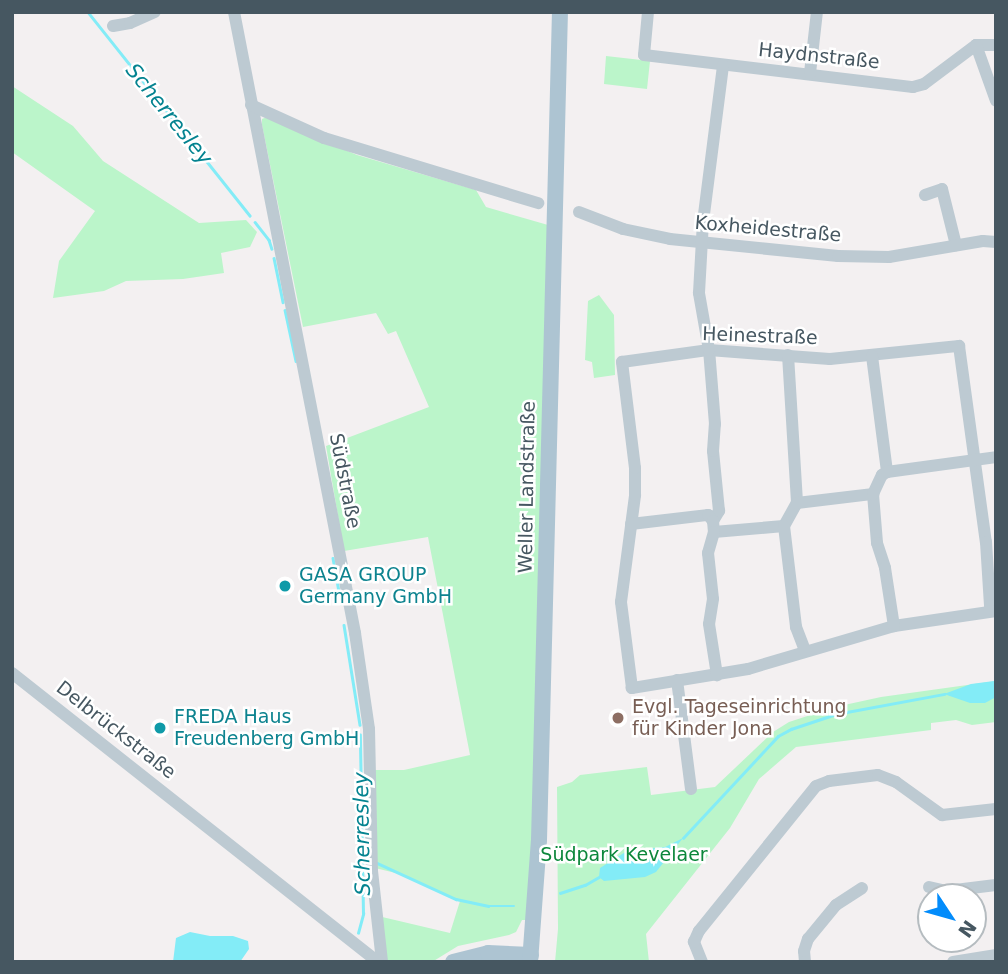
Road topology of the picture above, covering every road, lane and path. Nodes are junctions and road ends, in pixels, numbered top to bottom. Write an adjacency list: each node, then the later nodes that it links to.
1 (155, 12): 6 (street)
2 (234, 12): 12 (street, Südstraße)
3 (560, 12): 41 (main road, Weller Landstraße)
4 (648, 12): 9 (street, Haydnstraße)
5 (817, 12): 10 (street)
6 (113, 26)
7 (976, 45): 8 (street); 10 (street, Haydnstraße); 11 (street)
8 (996, 45)
9 (723, 65): 10 (street, Haydnstraße); 17 (street)
10 (810, 73)
11 (996, 101)
12 (251, 105): 14 (street); 43 (street, Südstraße)
13 (925, 195): 18 (street)
14 (538, 203)
15 (579, 212): 17 (street, Koxheidestraße)
16 (996, 242): 18 (street, Koxheidestraße)
17 (702, 244): 18 (street, Koxheidestraße); 19 (street)
18 (956, 245)
19 (709, 350): 20 (street, Heinestraße); 27 (street, Heinestraße); 29 (street)
20 (788, 355): 21 (street, Heinestraße); 26 (street)
21 (872, 356): 23 (street, Heinestraße); 24 (street)
22 (996, 457): 23 (street)
23 (973, 460): 24 (street); 30 (street, Heinestraße)
24 (887, 472): 25 (street)
25 (873, 494): 26 (street); 31 (street)
26 (797, 503): 28 (street)
27 (631, 524): 29 (street); 35 (street, Heinestraße)
28 (784, 526): 29 (street); 32 (street)
29 (714, 527): 34 (street)
30 (996, 611): 31 (street, Heinestraße)
31 (894, 626): 32 (street, Heinestraße)
32 (805, 651): 34 (street, Heinestraße)
33 (12, 673): 38 (street, Delbrückstraße)
34 (716, 675): 35 (street, Heinestraße)
35 (677, 680): 36 (street)
36 (691, 789)
37 (996, 809): 45 (street)
38 (196, 818): 43 (street, Südstraße)
39 (862, 888): 46 (street)
40 (996, 955): 42 (street)
41 (530, 958): 44 (main road)
42 (957, 961)
43 (380, 962)
44 (453, 962)
45 (702, 962)
46 (805, 962)

